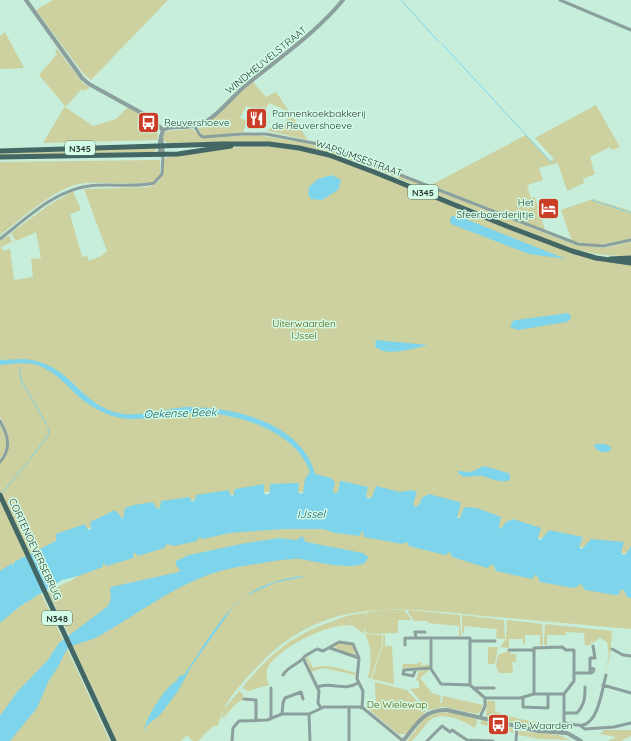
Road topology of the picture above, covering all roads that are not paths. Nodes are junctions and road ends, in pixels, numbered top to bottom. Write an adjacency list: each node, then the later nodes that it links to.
1 (26, 0): 6 (street)
2 (343, 0): 5 (street, WINDHEUVELSTRAAT)
3 (560, 0): 4 (street)
4 (631, 30)
5 (195, 127): 6 (street); 13 (street)
6 (163, 130): 8 (street)
7 (236, 144): 8 (main road, WAPSUMSESTRAAT / N345); 10 (main road, WAPSUMSESTRAAT / N345); 15 (main road, WAPSUMSESTRAAT / N345)
8 (162, 145): 9 (main road, WAPSUMSESTRAAT / N345); 10 (street)
9 (0, 151)
10 (162, 155): 11 (main road, WAPSUMSESTRAAT / N345); 12 (street)
11 (0, 157)
12 (0, 239)
13 (631, 240)
14 (631, 258): 15 (main road, WAPSUMSESTRAAT / N345)
15 (605, 260): 16 (main road, WAPSUMSESTRAAT / N345)
16 (631, 263)
17 (0, 421): 18 (street)
18 (0, 462)
19 (0, 496): 71 (main road, CORTENOEVERSEBRUG / N348)
20 (426, 632): 21 (street)
21 (416, 638): 22 (street); 25 (street)
22 (431, 638): 23 (street); 34 (street)
23 (470, 641): 24 (street); 40 (street)
24 (495, 641)
25 (405, 645)
26 (593, 646): 36 (street)
27 (330, 648): 32 (street); 32 (street); 33 (street)
28 (612, 649): 31 (street)
29 (508, 650): 30 (street)
30 (534, 650): 36 (street); 48 (street)
31 (631, 656)
32 (359, 658): 39 (street)
33 (304, 660): 37 (street); 43 (street)
34 (431, 668): 35 (street); 40 (street)
35 (416, 669)
36 (574, 673): 50 (street)
37 (283, 675)
38 (606, 675): 41 (street)
39 (358, 682): 43 (street); 57 (street)
40 (470, 685): 45 (street)
41 (603, 685): 47 (street); 66 (street)
42 (584, 686): 58 (street)
43 (317, 687): 56 (street)
44 (271, 688): 62 (street)
45 (474, 688): 46 (street); 51 (street)
46 (494, 688)
47 (631, 693)
48 (534, 694): 49 (street); 52 (street)
49 (548, 694): 50 (street); 52 (street)
50 (564, 694): 58 (street)
51 (485, 698): 52 (street); 61 (street)
52 (523, 698)
53 (244, 699): 63 (street)
54 (304, 699): 59 (street)
55 (349, 707): 56 (street); 57 (street); 74 (street)
56 (321, 708): 60 (street)
57 (362, 708): 75 (street)
58 (564, 713): 64 (street)
59 (282, 714): 60 (street); 62 (street)
60 (310, 714): 73 (street)
61 (480, 718): 67 (street); 75 (street)
62 (271, 719): 63 (street)
63 (256, 720): 72 (street)
64 (564, 723): 66 (street); 68 (street)
65 (631, 723): 66 (street)
66 (581, 726)
67 (517, 727): 68 (street); 78 (street)
68 (562, 733): 69 (street)
69 (573, 739): 79 (street); 80 (street)
70 (479, 740): 76 (street); 77 (street)
71 (114, 741)
72 (232, 741)
73 (310, 741)
74 (349, 741)
75 (403, 741)
76 (427, 741)
77 (493, 741)
78 (516, 741)
79 (577, 741)
80 (581, 741)

